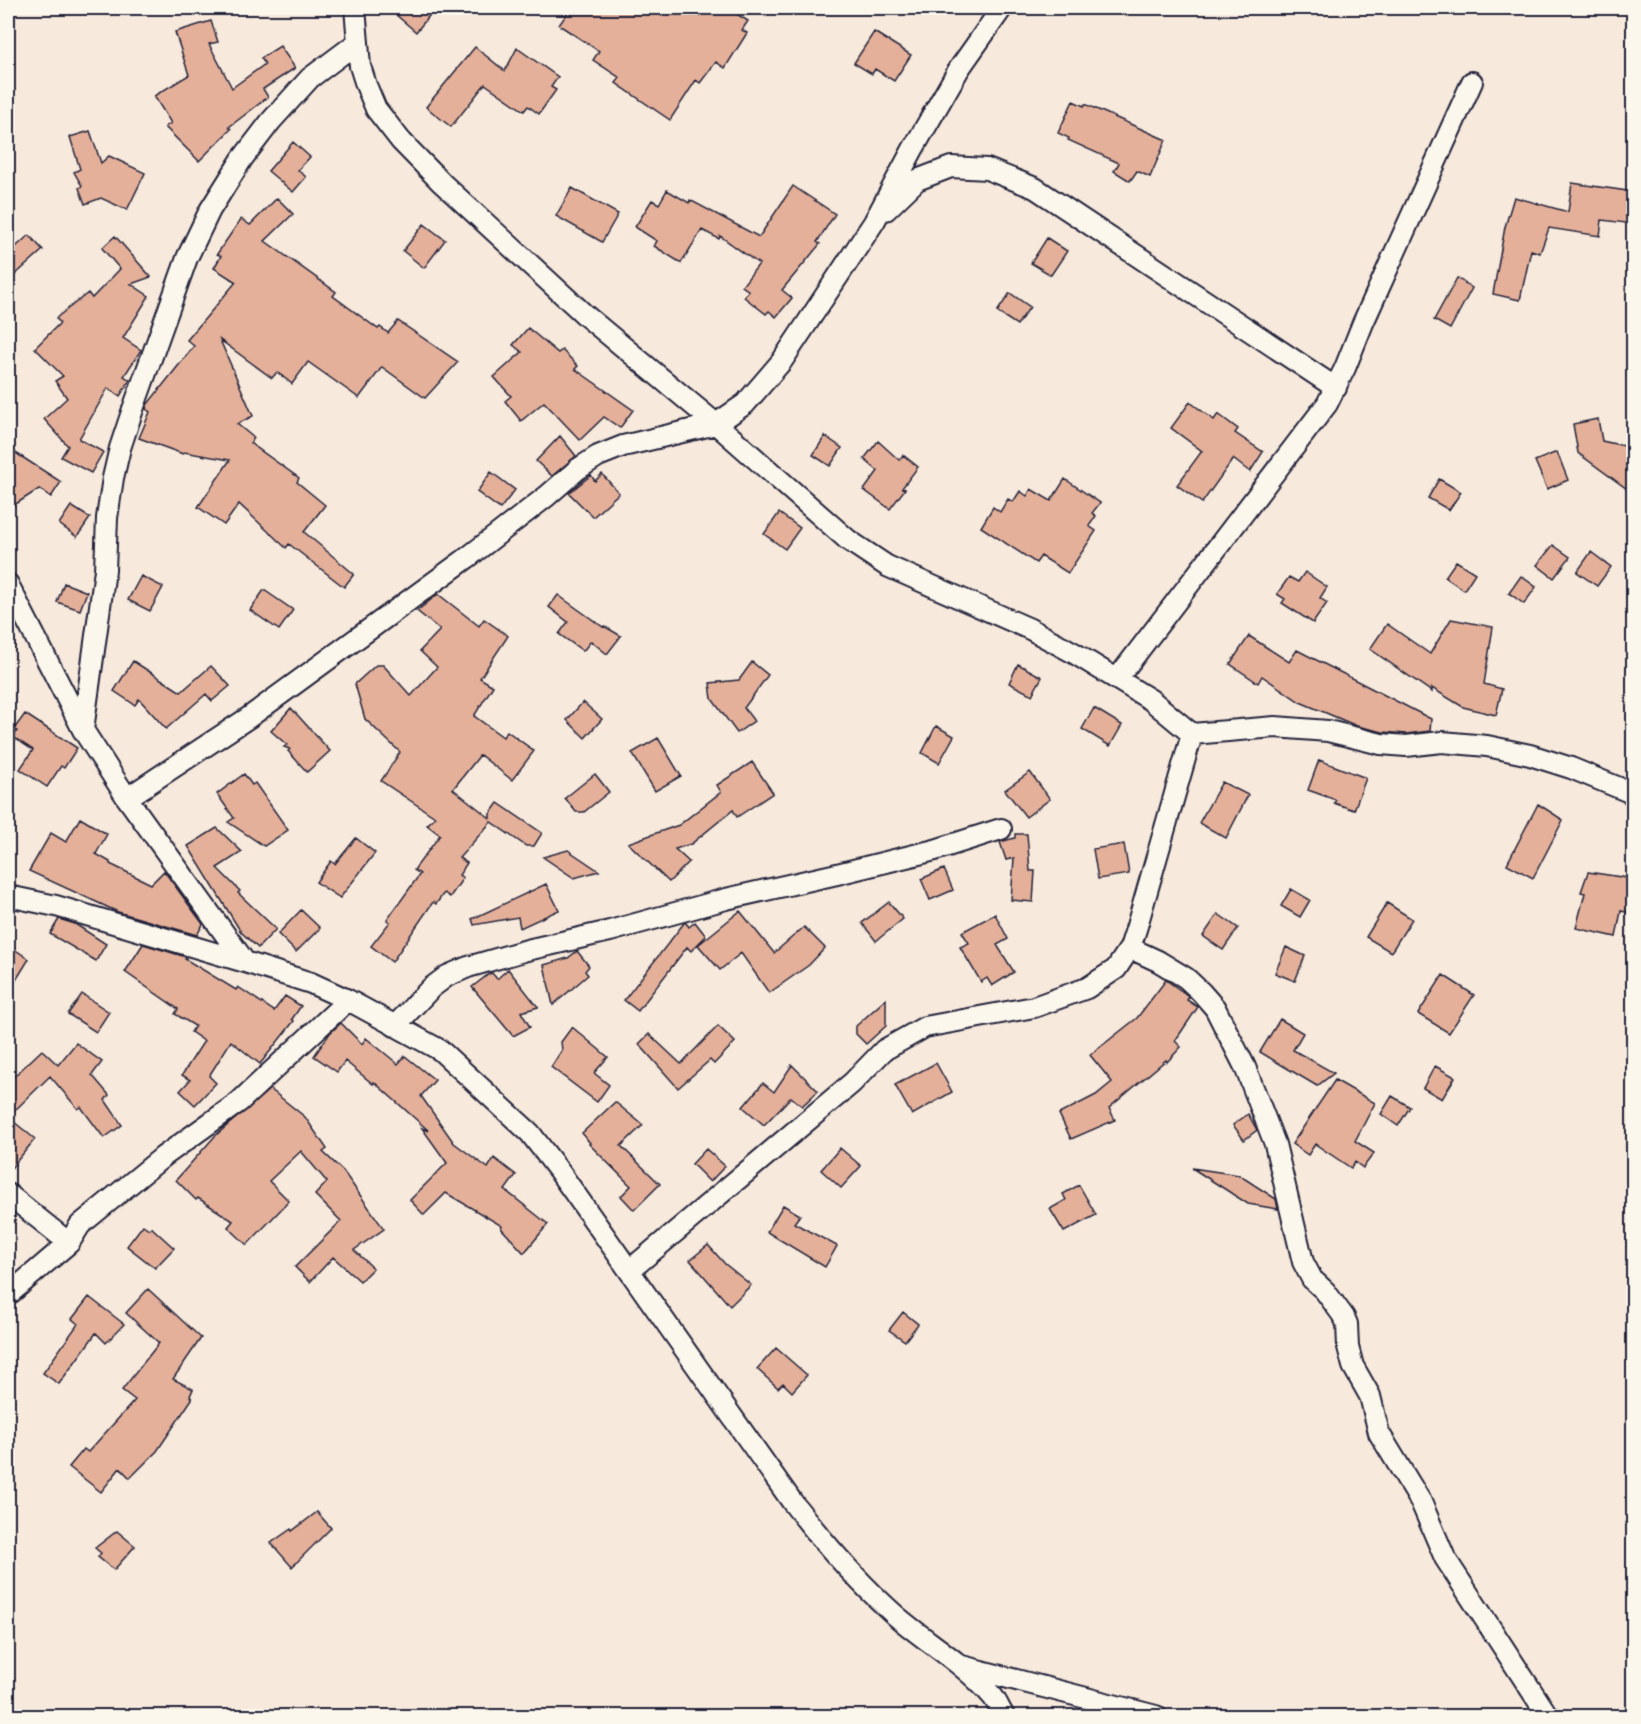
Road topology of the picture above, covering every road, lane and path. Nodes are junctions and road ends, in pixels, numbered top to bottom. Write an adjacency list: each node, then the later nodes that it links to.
1 (356, 8): 3 (street)
2 (1002, 8): 5 (street)
3 (358, 42): 7 (street); 10 (street)
4 (1472, 82): 6 (street)
5 (874, 222): 6 (street); 7 (street)
6 (1336, 388): 9 (street)
7 (716, 424): 9 (street); 13 (street)
8 (8, 584): 10 (street)
9 (1118, 679): 11 (street)
10 (83, 730): 13 (street)
11 (1192, 734): 12 (street); 16 (street)
12 (1634, 794)
13 (128, 798): 17 (street)
14 (1000, 829): 19 (street)
15 (8, 896): 17 (street)
16 (1130, 948): 22 (street); 27 (street)
17 (245, 962): 18 (street)
18 (348, 1000): 19 (street); 21 (street)
19 (395, 1026): 22 (street)
20 (8, 1194): 21 (street)
21 (69, 1243): 23 (street)
22 (630, 1270): 24 (street)
23 (8, 1296)
24 (959, 1665): 25 (street); 26 (street)
25 (1004, 1716)
26 (1156, 1716)
27 (1548, 1716)

